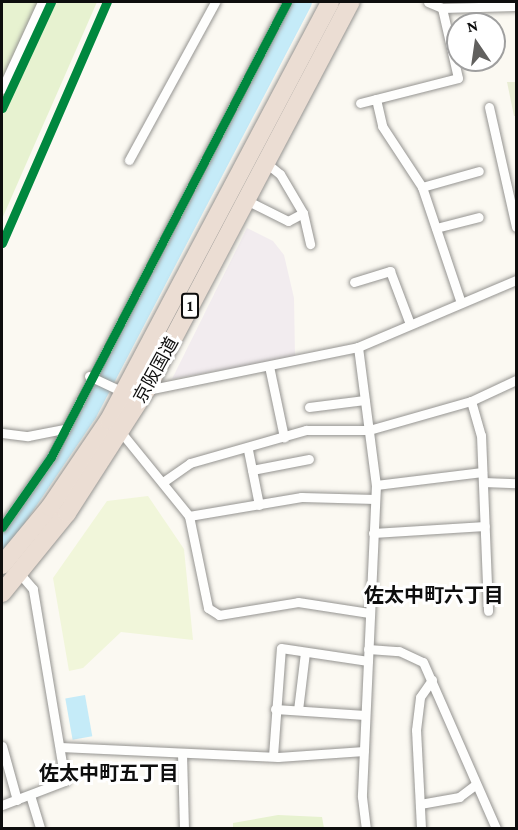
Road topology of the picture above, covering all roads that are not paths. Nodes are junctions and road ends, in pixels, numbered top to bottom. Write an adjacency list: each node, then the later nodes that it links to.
1 (42, 2): 9 (street)
2 (215, 2): 13 (street)
3 (287, 2): 29 (street)
4 (330, 2): 31 (highway, 京阪国道 / 1)
5 (351, 2): 14 (highway, 京阪国道 / 1)
6 (428, 2): 8 (street)
7 (516, 6): 8 (street)
8 (442, 8): 10 (street)
9 (2, 89)
10 (376, 99): 11 (street); 16 (street)
11 (360, 103)
12 (489, 107): 20 (street)
13 (129, 159)
14 (265, 162): 17 (highway, 京阪国道 / 1); 18 (street)
15 (479, 171): 16 (street)
16 (422, 187): 21 (street)
17 (246, 200): 18 (street); 32 (highway, 京阪国道 / 1)
18 (303, 213): 22 (street)
19 (479, 217): 21 (street)
20 (516, 227)
21 (436, 228): 25 (street)
22 (310, 244)
23 (516, 280): 25 (street)
24 (354, 282): 26 (street)
25 (461, 303): 26 (street)
26 (411, 324): 27 (street)
27 (358, 347): 28 (street); 33 (street)
28 (268, 366): 32 (street); 40 (street)
29 (93, 378): 31 (street); 36 (street)
30 (516, 380): 34 (street)
31 (116, 389): 32 (street); 54 (highway, 京阪国道 / 1)
32 (146, 390): 38 (highway, 京阪国道 / 1)
33 (364, 399): 35 (street); 37 (street)
34 (471, 401): 37 (street); 44 (street)
35 (309, 407)
36 (64, 429): 39 (street); 52 (street)
37 (369, 430): 40 (street); 47 (street)
38 (120, 431): 45 (street); 55 (highway, 京阪国道 / 1)
39 (2, 433)
40 (284, 437): 41 (street)
41 (248, 450): 43 (street); 45 (street)
42 (309, 459): 43 (street)
43 (252, 470): 49 (street)
44 (482, 477): 46 (street); 47 (street); 51 (street)
45 (163, 482): 50 (street)
46 (516, 483)
47 (376, 485): 48 (street)
48 (375, 499): 49 (street); 53 (street)
49 (259, 505): 50 (street)
50 (189, 516): 58 (street)
51 (485, 526): 53 (street); 57 (street)
52 (2, 527)
53 (372, 533): 58 (street)
54 (2, 565)
55 (20, 574): 56 (highway, 京阪国道 / 1); 67 (street)
56 (2, 593)
57 (488, 610)
58 (369, 614): 59 (street)
59 (368, 649): 61 (street); 62 (street)
60 (305, 652): 61 (street); 63 (street); 64 (street)
61 (368, 662): 65 (street)
62 (432, 680): 71 (street); 74 (street)
63 (275, 709): 64 (street); 70 (street)
64 (298, 710): 65 (street)
65 (365, 715): 68 (street)
66 (2, 746): 73 (street)
67 (60, 747): 69 (street); 72 (street)
68 (364, 751): 70 (street); 78 (street)
69 (182, 753): 70 (street); 77 (street)
70 (273, 756)
71 (476, 784): 74 (street); 80 (street)
72 (30, 795): 73 (street); 76 (street)
73 (17, 800): 75 (street)
74 (420, 804): 79 (street)
75 (2, 805)
76 (40, 828)
77 (184, 828)
78 (366, 828)
79 (421, 828)
80 (496, 828)

